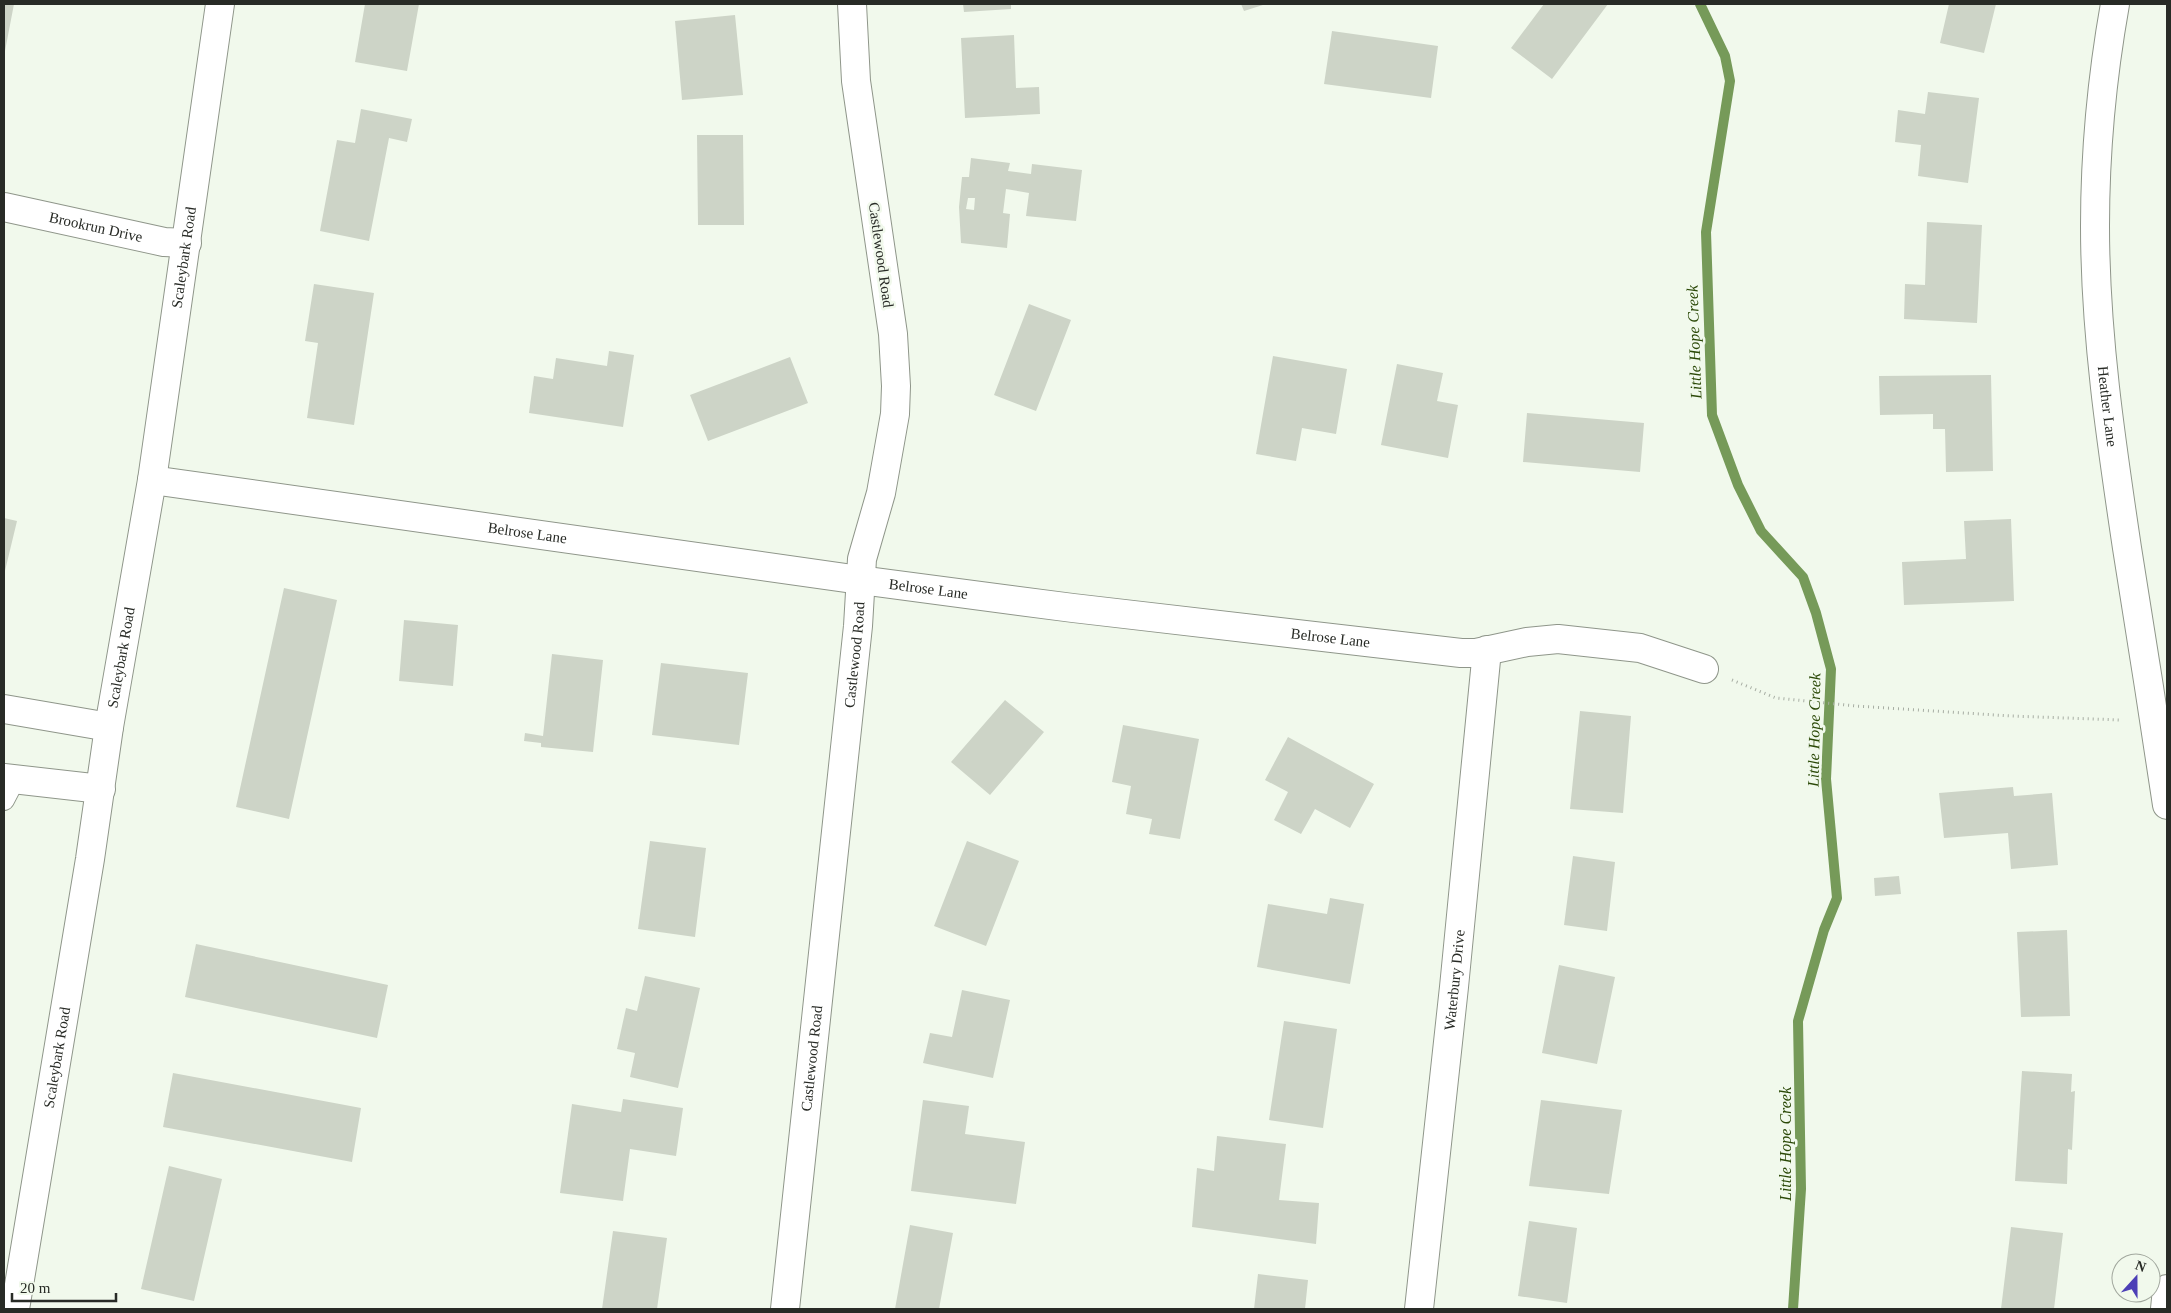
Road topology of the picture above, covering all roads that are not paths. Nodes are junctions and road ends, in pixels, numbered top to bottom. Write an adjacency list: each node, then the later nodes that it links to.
1 (220, 4): 5 (street, Scaleybark Road)
2 (852, 4): 7 (street, Castlewood Road)
3 (2115, 4): 14 (street, Heather Lane)
4 (4, 207): 5 (street, Brookrun Drive)
5 (187, 243): 6 (street, Scaleybark Road)
6 (152, 480): 7 (street, Belrose Lane); 11 (street, Scaleybark Road)
7 (860, 580): 8 (street, Belrose Lane); 17 (street, Castlewood Road)
8 (1487, 650): 9 (street, Belrose Lane); 18 (street, Waterbury Drive)
9 (1704, 669)
10 (4, 709): 11 (street)
11 (109, 727): 13 (street, Scaleybark Road)
12 (8, 786): 13 (street)
13 (101, 789): 16 (street, Scaleybark Road)
14 (2167, 805)
15 (2167, 1289): 19 (street)
16 (14, 1309)
17 (785, 1309)
18 (1419, 1309)
19 (2165, 1309)

